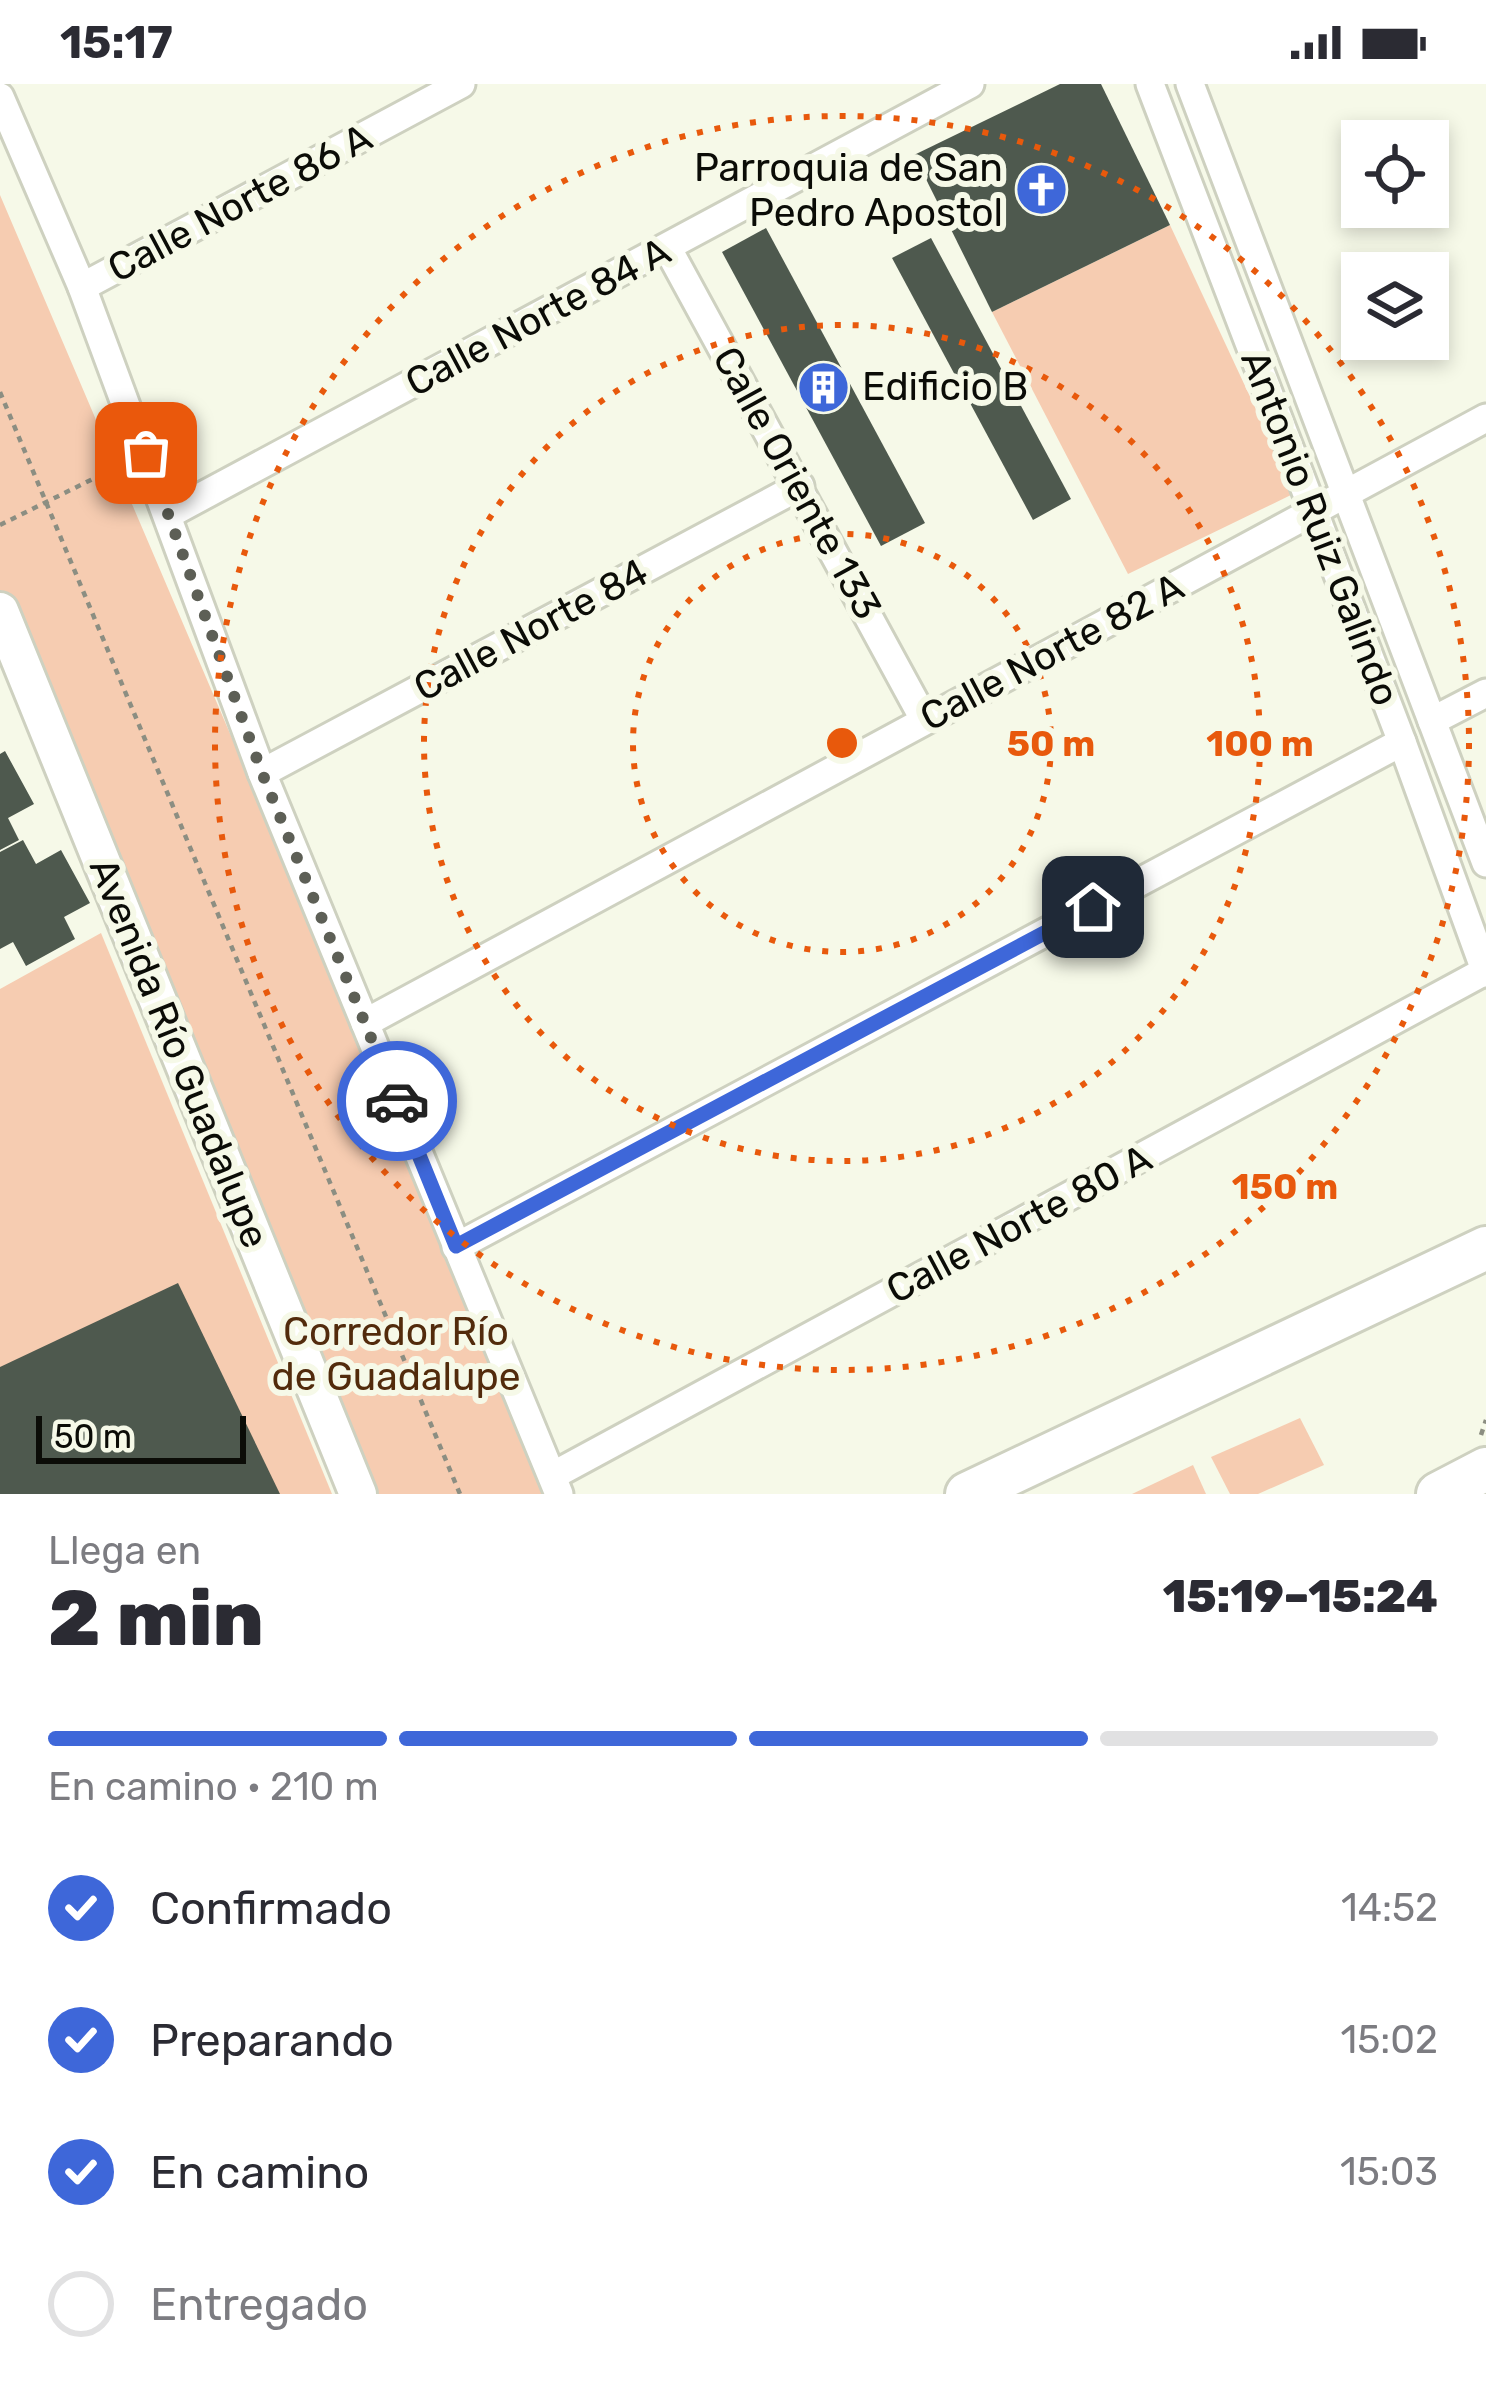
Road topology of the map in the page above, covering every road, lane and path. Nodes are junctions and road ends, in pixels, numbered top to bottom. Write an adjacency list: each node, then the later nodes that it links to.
1 (461, 84): 7 (street, Calle Norte 86 A)
2 (970, 84): 6 (street, Calle Norte 84 A)
3 (1150, 84): 15 (street, Antonio Ruiz Galindo)
4 (1190, 84): 12 (street, Antonio Ruiz Galindo)
5 (0, 97): 7 (street)
6 (668, 249): 11 (street, Calle Oriente 133); 14 (street, Calle Norte 84 A)
7 (82, 287): 10 (street)
8 (0, 392): 13 (path)
9 (1486, 418): 12 (street, Calle Norte 82 A)
10 (146, 453): 13 (path); 14 (street)
11 (800, 486): 19 (street, Calle Oriente 133); 22 (street, Calle Norte 84)
12 (1346, 496): 15 (street, Calle Norte 82 A); 20 (street, Antonio Ruiz Galindo)
13 (46, 502): 16 (path); 31 (path)
14 (169, 514): 22 (street)
15 (1315, 514): 19 (street, Calle Norte 82 A); 21 (street, Antonio Ruiz Galindo)
16 (0, 525)
17 (0, 611): 30 (street, Avenida Río Guadalupe)
18 (1486, 693): 20 (street)
19 (924, 719): 25 (street, Calle Norte 82 A)
20 (1432, 721): 23 (street, Antonio Ruiz Galindo)
21 (1402, 742): 24 (street, Antonio Ruiz Galindo); 26 (street)
22 (262, 773): 25 (street)
23 (1486, 862)
24 (1486, 972): 29 (street, Calle Norte 80 A)
25 (365, 1023): 26 (street)
26 (456, 1246): 29 (street)
27 (1486, 1247): 32 (main road)
28 (1486, 1469): 33 (main road)
29 (555, 1485)
30 (358, 1494)
31 (460, 1494)
32 (967, 1494)
33 (1441, 1494)

